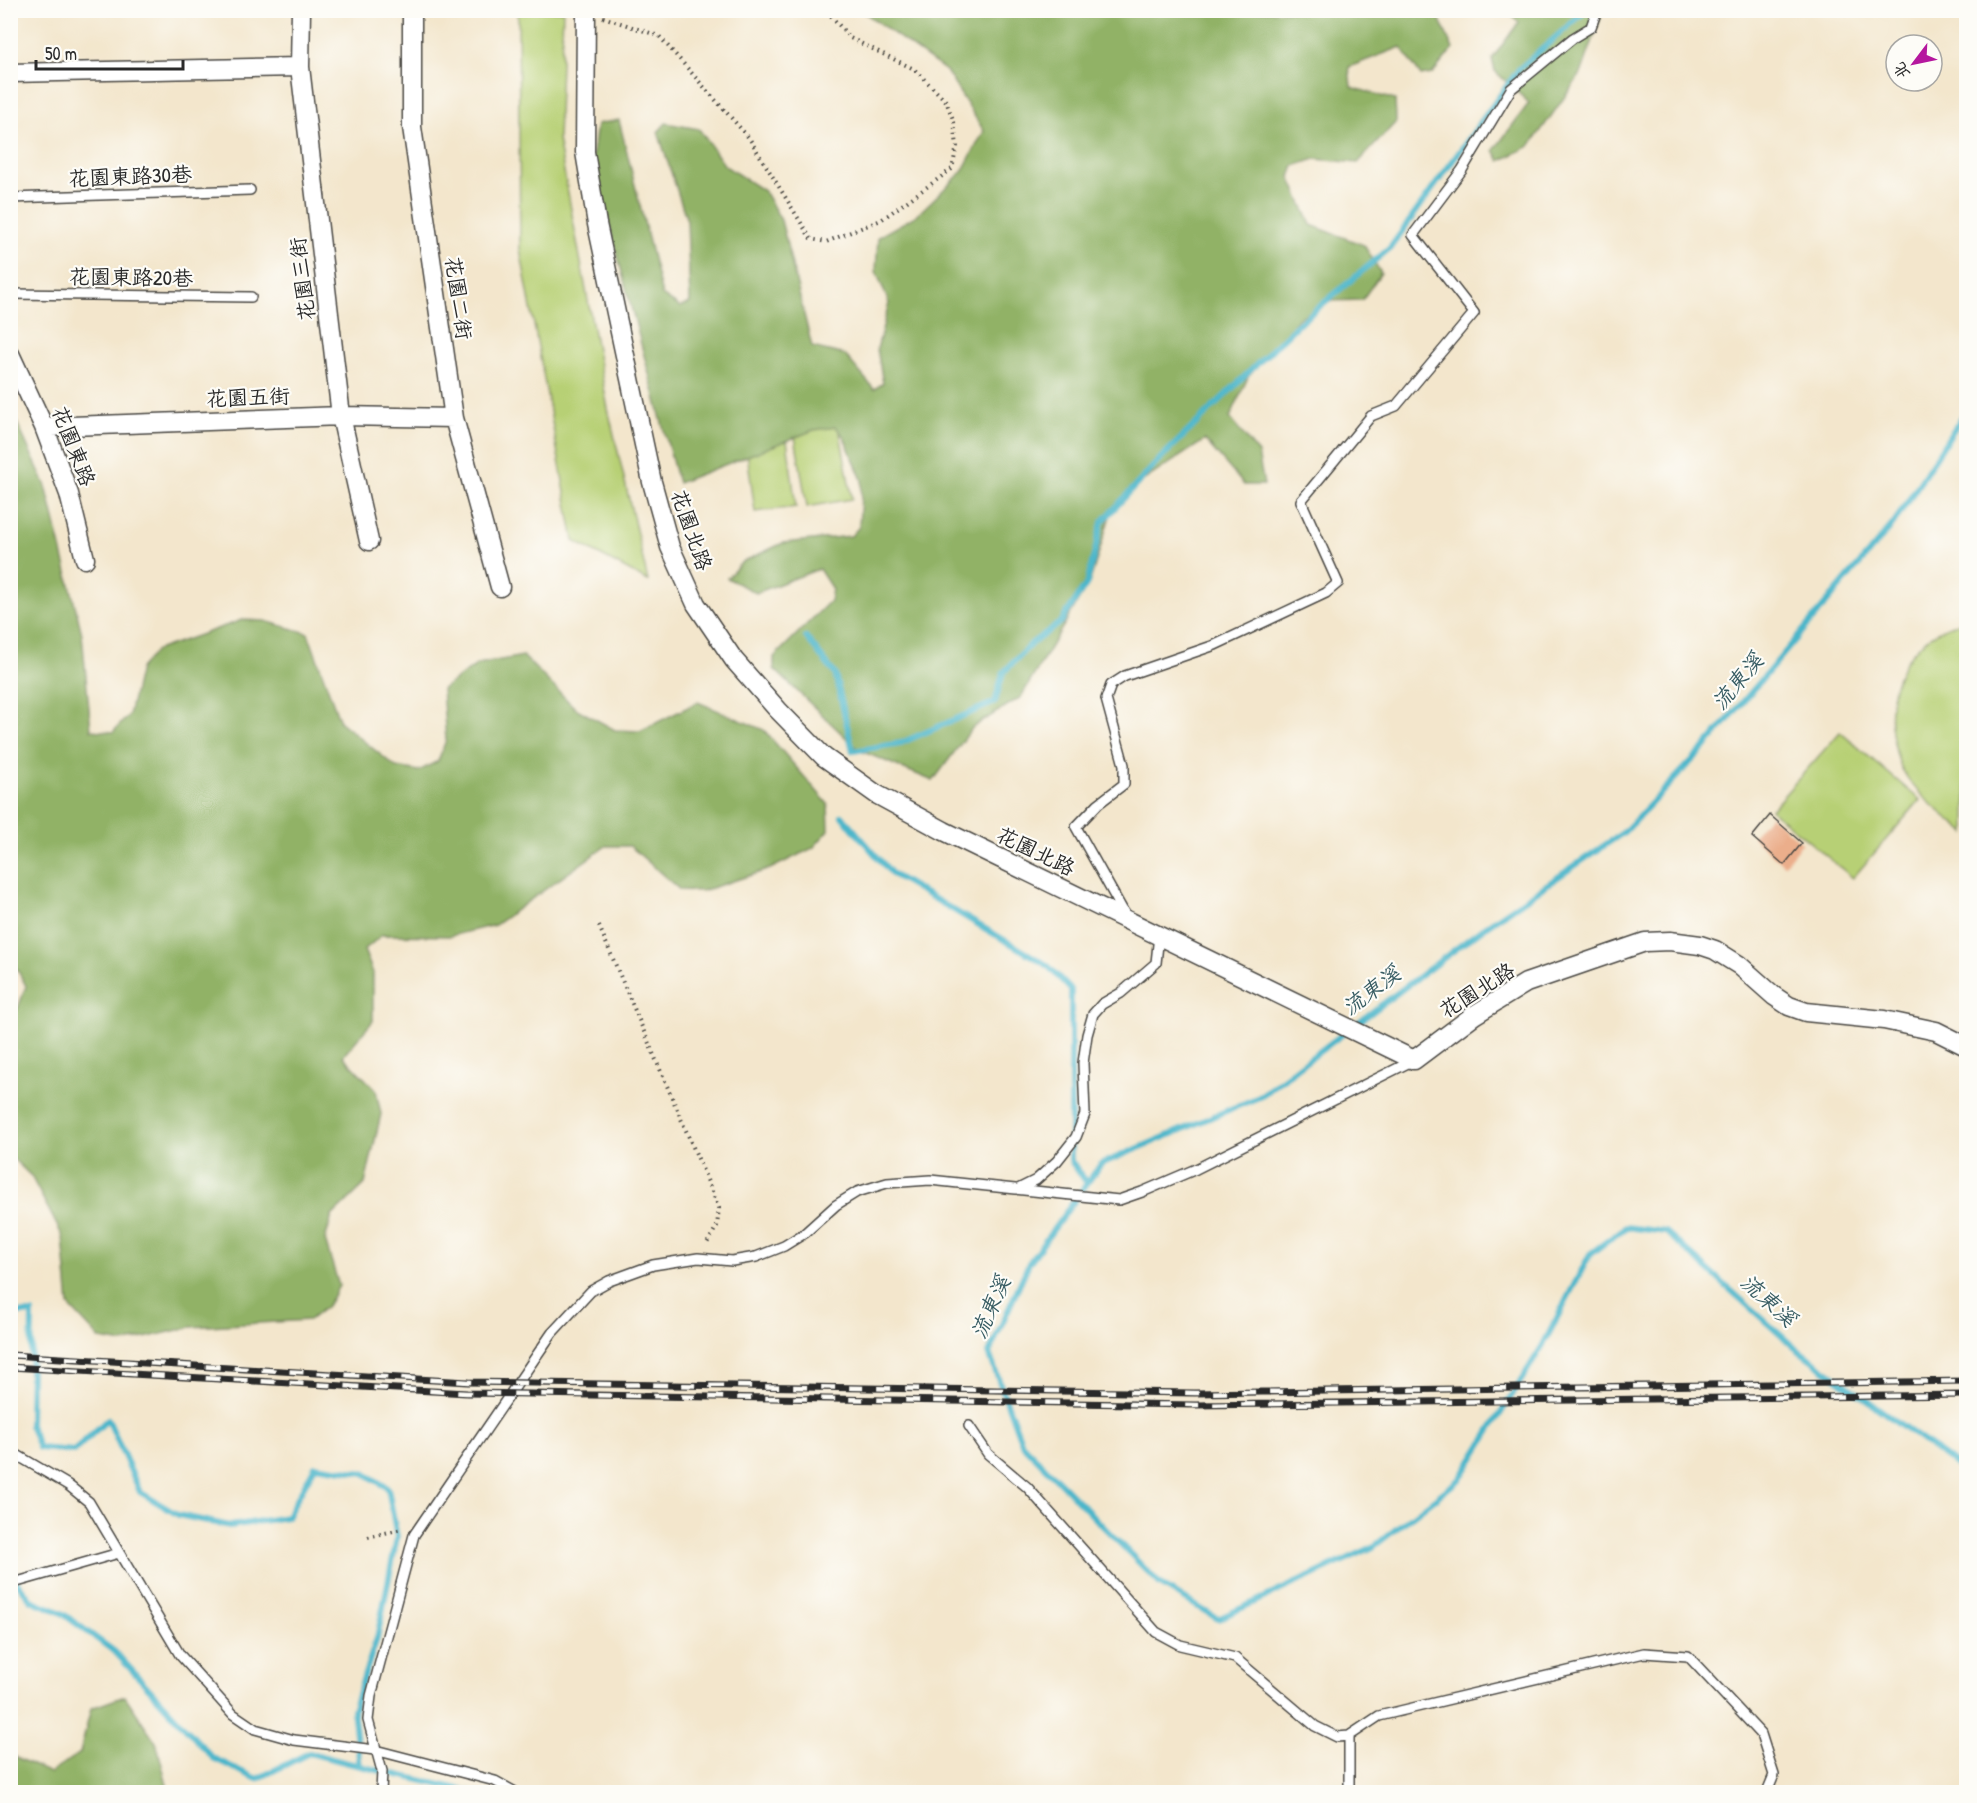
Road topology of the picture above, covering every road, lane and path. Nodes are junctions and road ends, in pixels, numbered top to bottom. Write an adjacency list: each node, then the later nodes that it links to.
1 (301, 10): 6 (street, 花園三街)
2 (412, 10): 14 (street, 花園二街)
3 (826, 10): 5 (path)
4 (1597, 10): 19 (lane)
5 (586, 11): 19 (street, 花園北路)
6 (300, 67): 7 (street); 13 (street, 花園三街)
7 (10, 72)
8 (250, 190): 9 (lane, 花園東路30巷)
9 (10, 198)
10 (10, 294): 11 (lane, 花園東路20巷)
11 (251, 297)
12 (10, 354): 15 (street, 花園東路)
13 (341, 416): 14 (street, 花園五街); 15 (street, 花園五街); 16 (street, 花園三街)
14 (454, 418): 18 (street, 花園二街)
15 (44, 427): 17 (street, 花園東路)
16 (369, 541)
17 (85, 559)
18 (500, 586)
19 (1128, 920): 21 (street, 花園北路)
20 (599, 926): 25 (path)
21 (1159, 934): 23 (street, 花園北路); 24 (lane)
22 (1966, 1046): 23 (street, 花園北路)
23 (1413, 1059): 24 (lane)
24 (1023, 1188): 25 (lane)
25 (698, 1258): 33 (lane)
26 (969, 1426): 32 (lane)
27 (10, 1450): 30 (lane)
28 (409, 1528): 29 (path)
29 (368, 1537)
30 (119, 1553): 31 (lane); 33 (lane)
31 (10, 1584)
32 (1349, 1736): 36 (lane); 37 (lane)
33 (375, 1752): 34 (lane); 35 (lane)
34 (381, 1792)
35 (515, 1792)
36 (1348, 1792)
37 (1767, 1792)

